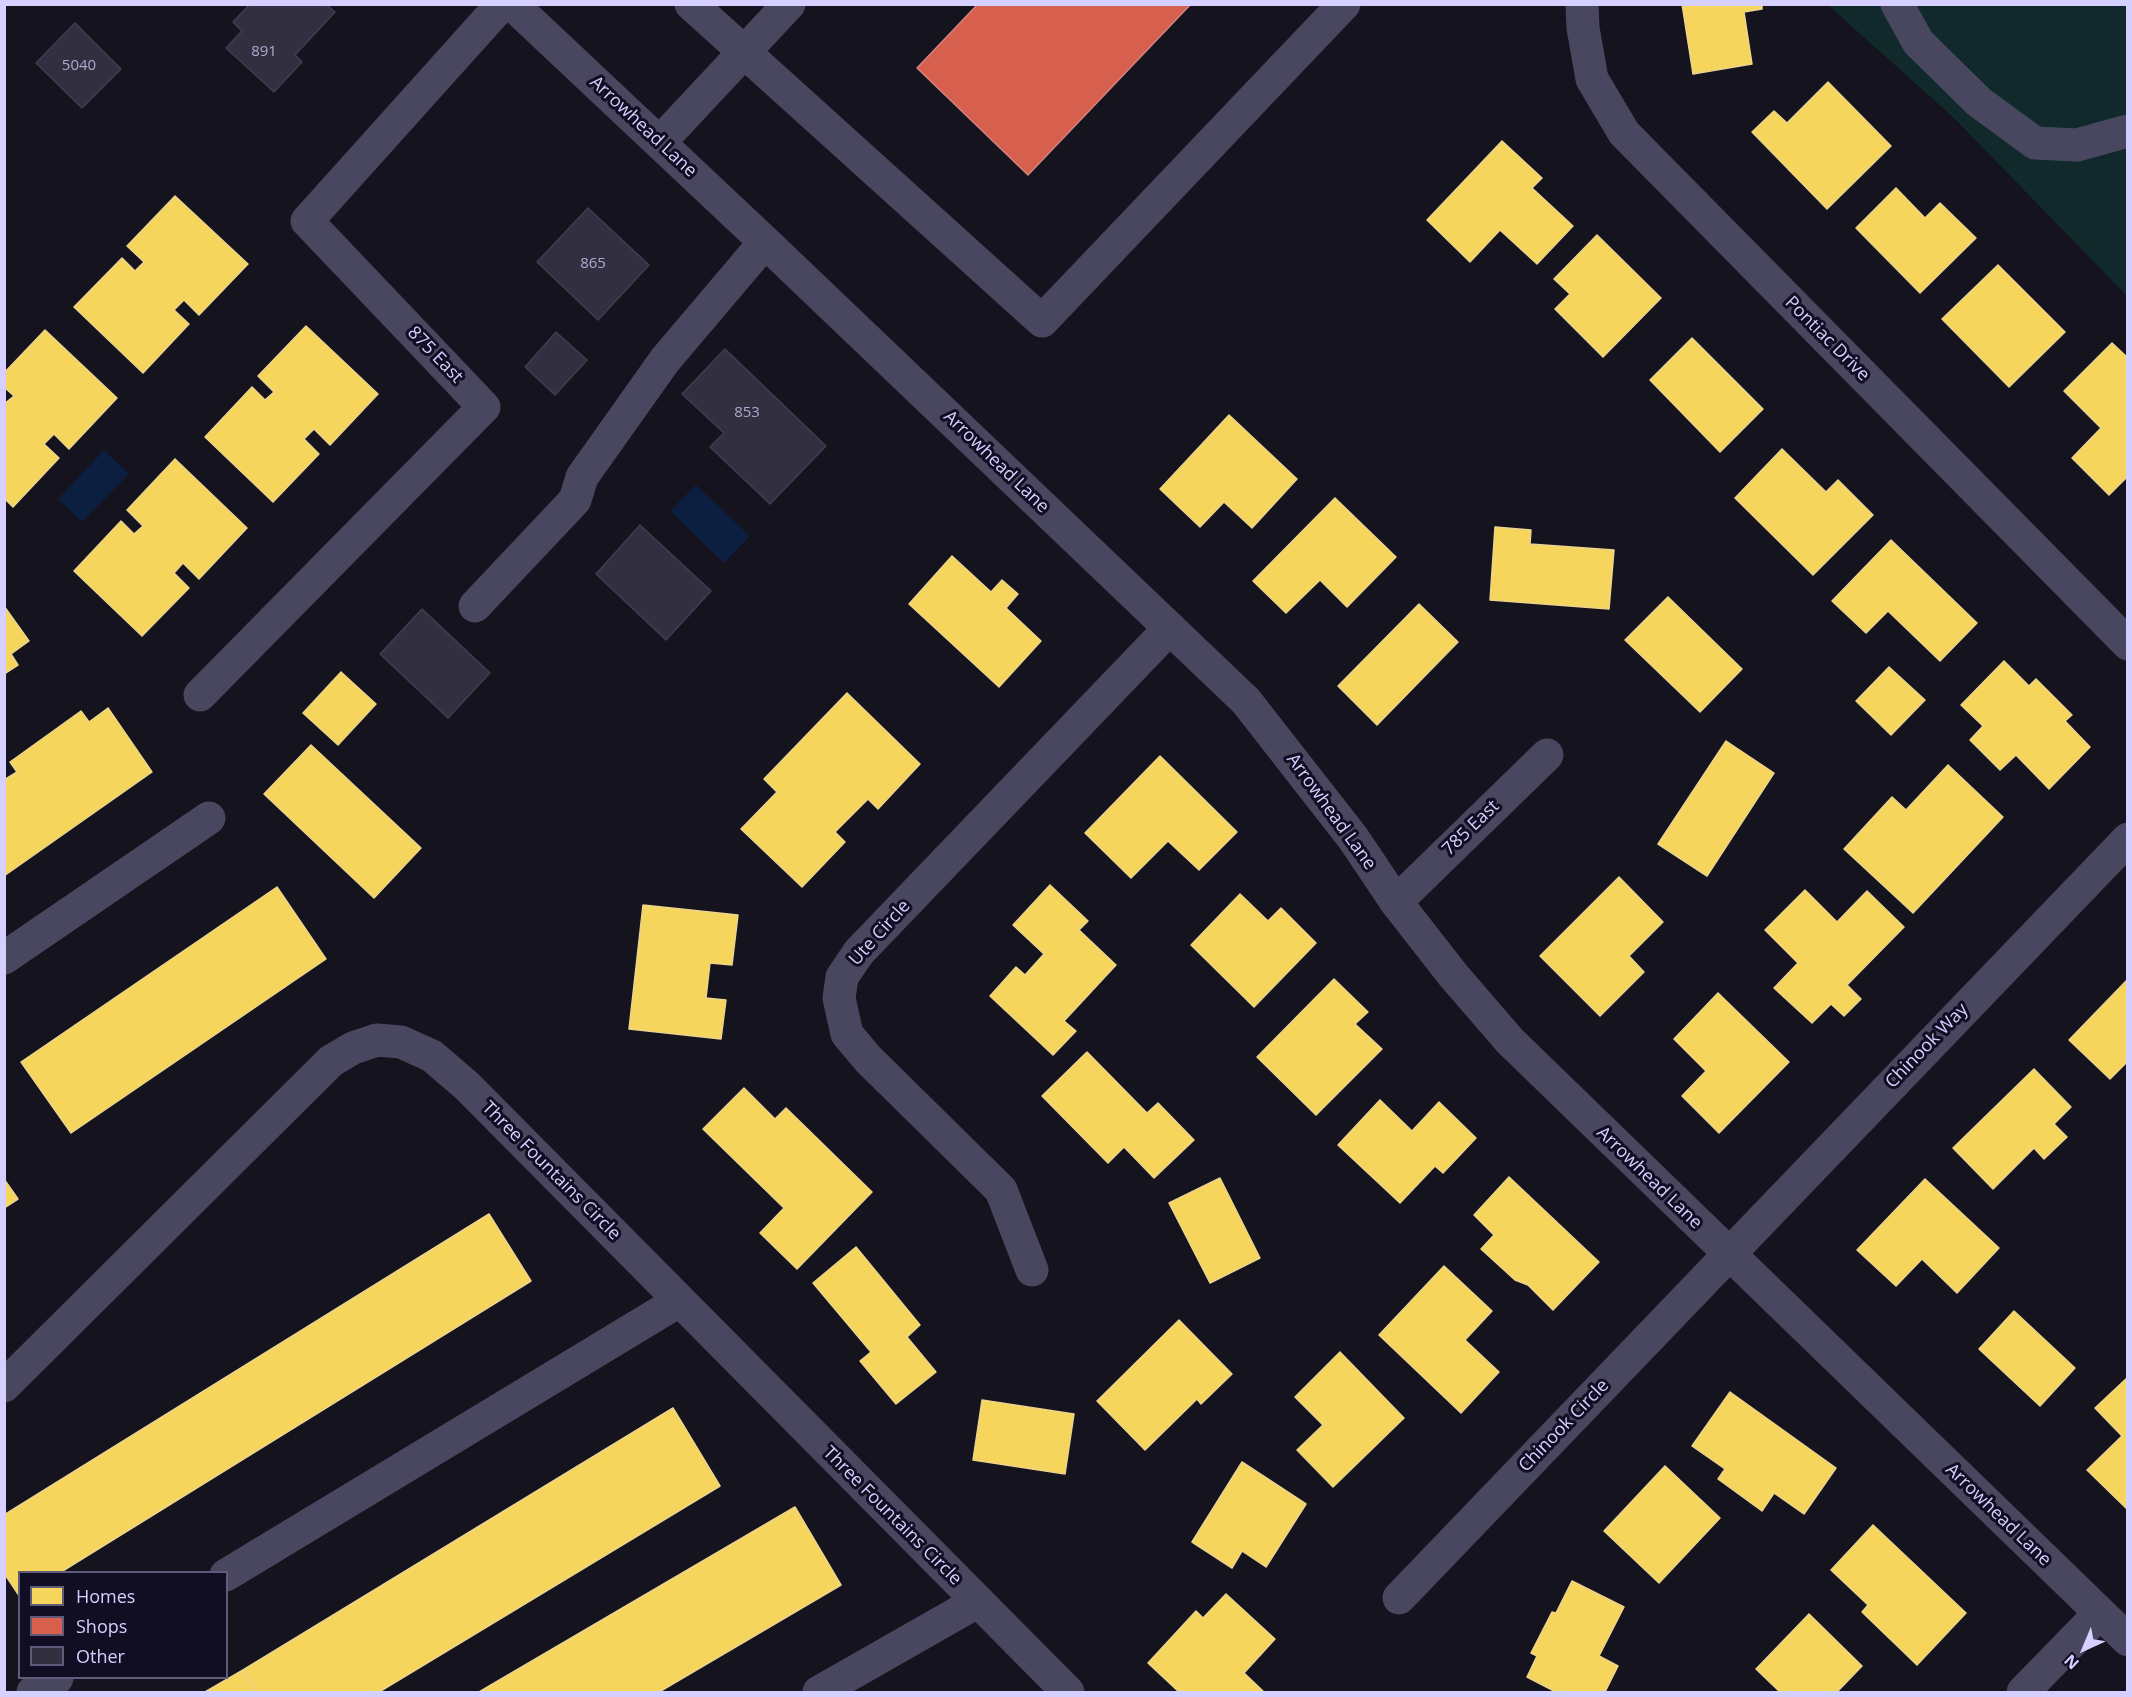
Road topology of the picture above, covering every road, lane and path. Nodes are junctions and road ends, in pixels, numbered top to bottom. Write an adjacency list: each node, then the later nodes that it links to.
1 (502, 4): 15 (street, 875 East)
2 (512, 4): 10 (street, Arrowhead Lane)
3 (691, 4): 8 (street)
4 (789, 4): 8 (street)
5 (1344, 4): 8 (street)
6 (1582, 4): 14 (street, Pontiac Drive)
7 (1897, 4): 9 (street)
8 (743, 53): 10 (street)
9 (2127, 131)
10 (660, 142): 11 (street, Arrowhead Lane)
11 (765, 242): 12 (street); 13 (street, Arrowhead Lane)
12 (475, 606)
13 (1170, 628): 19 (street, Arrowhead Lane); 22 (street, Ute Circle)
14 (2127, 644)
15 (200, 695)
16 (1548, 755): 19 (street, 785 East)
17 (209, 818): 20 (street)
18 (2127, 839): 21 (street, Chinook Way)
19 (1395, 902): 21 (street, Arrowhead Lane)
20 (4, 958)
21 (1727, 1254): 26 (street, Chinook Circle); 28 (street, Arrowhead Lane)
22 (1032, 1270)
23 (679, 1301): 24 (street, Three Fountains Circle); 25 (street); 27 (street, Three Fountains Circle)
24 (4, 1386)
25 (228, 1574)
26 (1399, 1598)
27 (977, 1602): 32 (street); 33 (street, Three Fountains Circle)
28 (2100, 1613): 29 (street, Arrowhead Lane); 34 (street)
29 (2127, 1640)
30 (54, 1679): 31 (street)
31 (33, 1692)
32 (819, 1692)
33 (1068, 1692)
34 (2023, 1692)

